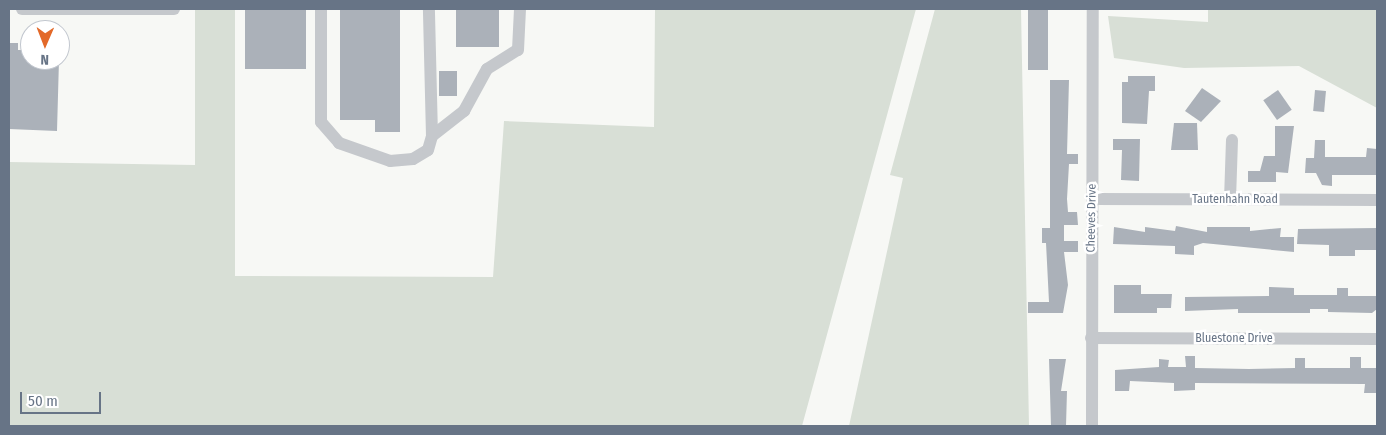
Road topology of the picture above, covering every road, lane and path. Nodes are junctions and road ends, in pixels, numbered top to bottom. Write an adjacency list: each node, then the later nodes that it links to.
1 (22, 9): 2 (street)
2 (174, 9)
3 (321, 9): 7 (street)
4 (429, 9): 7 (street)
5 (520, 9): 7 (street)
6 (1093, 9): 9 (street, Cheeves Drive)
7 (432, 136)
8 (1232, 140): 10 (street)
9 (1093, 199): 10 (street, Tautenhahn Road); 12 (street, Cheeves Drive)
10 (1230, 200): 11 (street, Tautenhahn Road)
11 (1377, 200)
12 (1091, 338): 13 (street, Bluestone Drive); 14 (street, Cheeves Drive)
13 (1377, 339)
14 (1092, 426)

